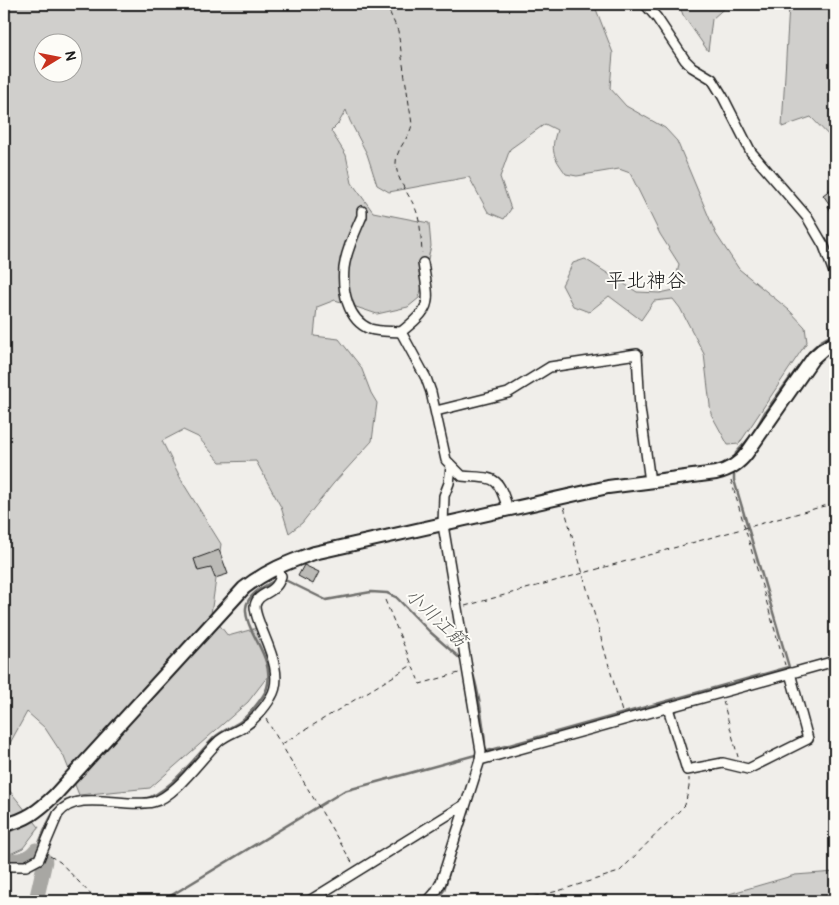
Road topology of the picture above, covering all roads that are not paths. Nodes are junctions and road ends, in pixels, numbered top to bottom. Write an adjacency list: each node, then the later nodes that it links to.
1 (645, 4): 4 (street)
2 (362, 210): 5 (street)
3 (423, 263): 5 (street)
4 (835, 275)
5 (401, 332): 7 (street)
6 (835, 342): 9 (street)
7 (436, 411): 8 (street); 9 (street)
8 (451, 467): 10 (street); 11 (street)
9 (650, 482): 10 (street)
10 (508, 509): 11 (street)
11 (443, 524): 12 (street); 16 (street)
12 (278, 575): 18 (street); 19 (street)
13 (835, 661): 14 (street)
14 (788, 669): 15 (street); 15 (street)
15 (668, 708): 16 (street)
16 (483, 757): 17 (street)
17 (464, 806): 20 (street); 21 (street)
18 (4, 825)
19 (4, 866)
20 (309, 901)
21 (428, 901)

